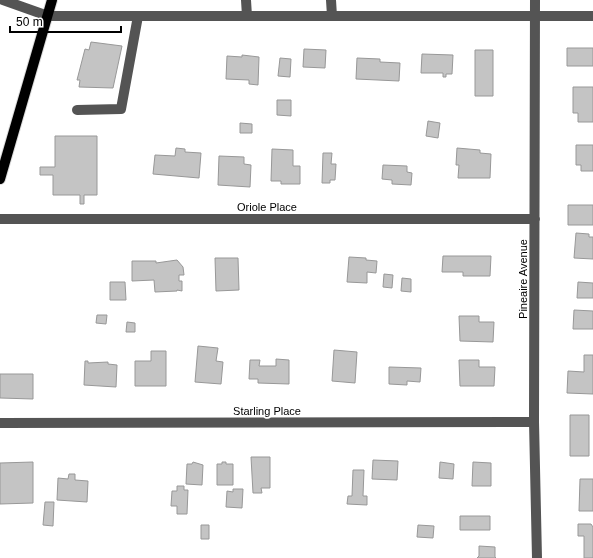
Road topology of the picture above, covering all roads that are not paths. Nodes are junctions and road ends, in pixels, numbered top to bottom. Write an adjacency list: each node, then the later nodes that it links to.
1 (4, 0): 6 (street)
2 (52, 0): 6 (main road)
3 (246, 0): 8 (street)
4 (331, 0): 9 (street)
5 (534, 0): 10 (street, Pineaire Avenue)
6 (48, 16): 7 (street); 13 (main road)
7 (138, 16): 8 (street); 12 (street)
8 (247, 16): 9 (street)
9 (332, 16): 10 (street)
10 (535, 16): 11 (street); 15 (street, Pineaire Avenue)
11 (593, 16)
12 (77, 110)
13 (0, 180)
14 (0, 219): 15 (street, Oriole Place)
15 (535, 219): 16 (street, Pineaire Avenue)
16 (534, 422): 17 (street, Starling Place); 18 (street, Pineaire Avenue)
17 (0, 424)
18 (537, 558)

